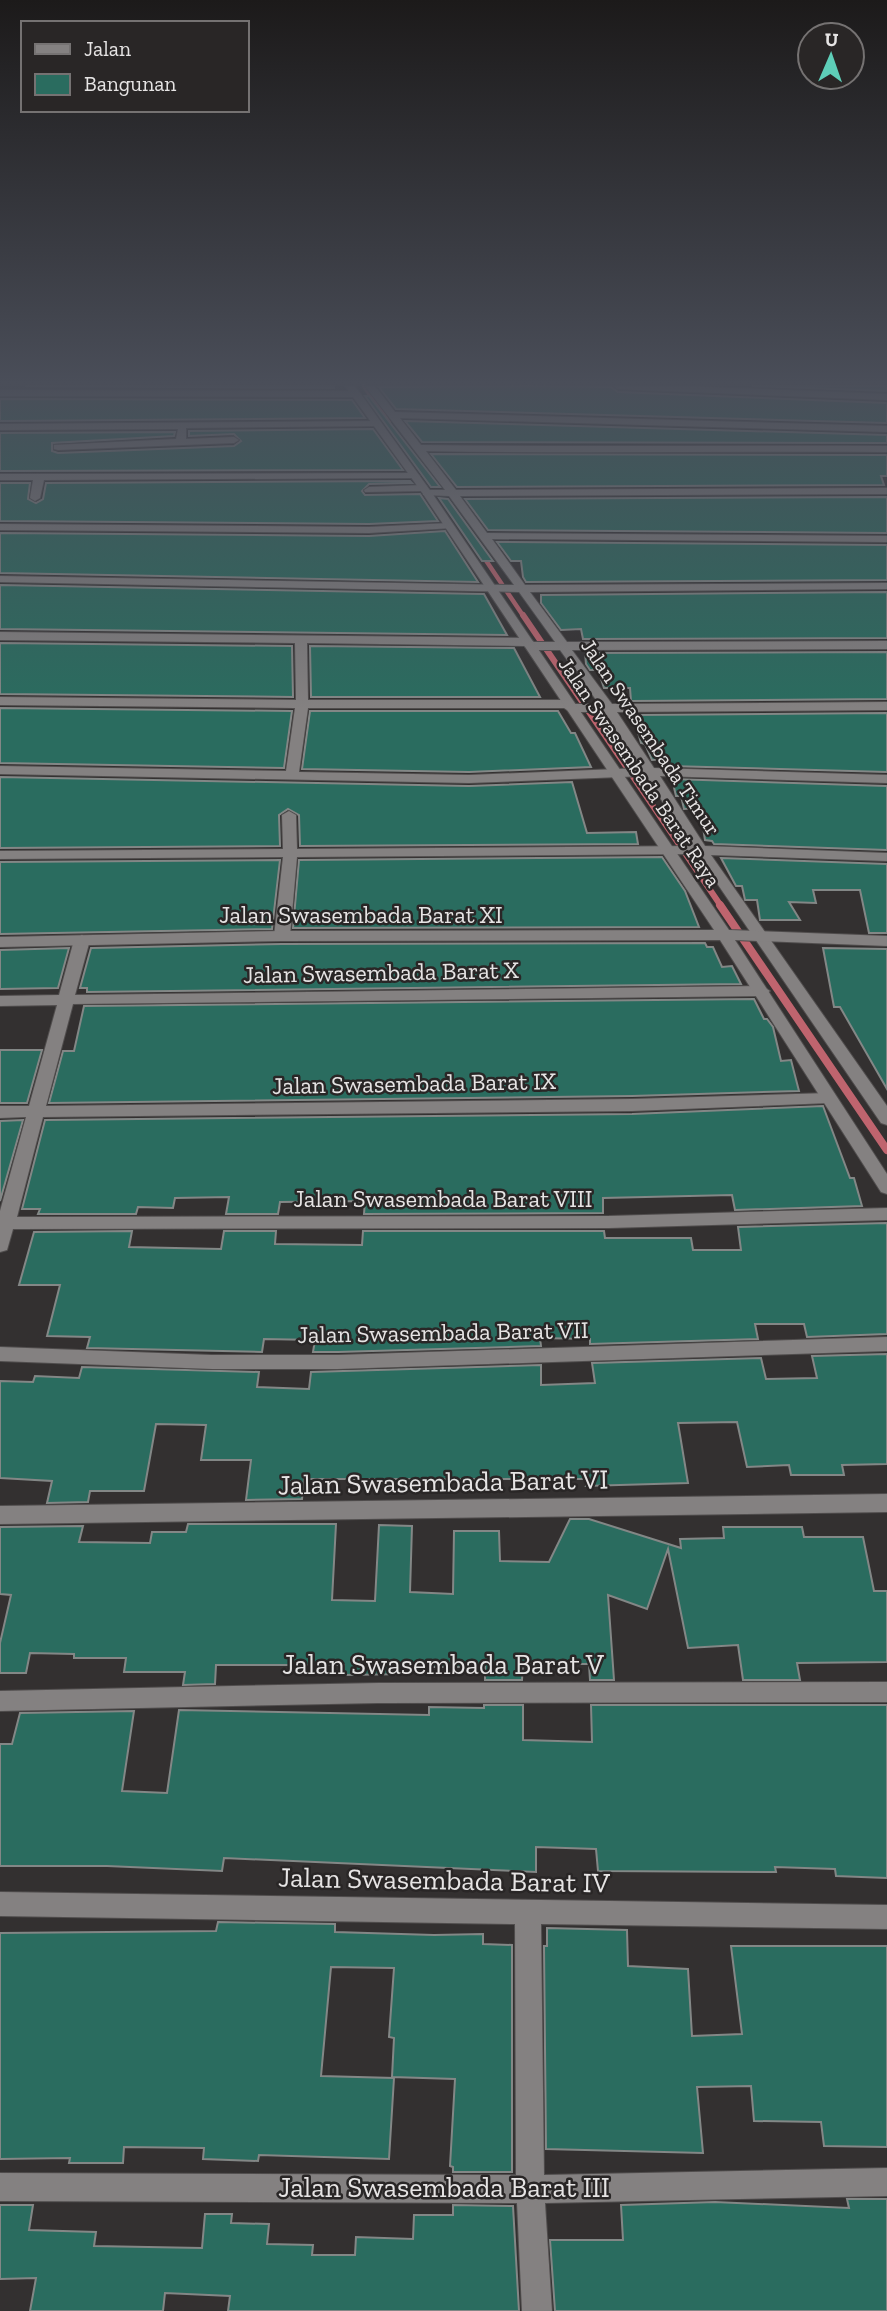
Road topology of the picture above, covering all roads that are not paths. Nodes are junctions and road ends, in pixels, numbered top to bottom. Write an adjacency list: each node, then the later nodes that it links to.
1 (36, 494): 4 (street)
2 (428, 494): 5 (street, Jalan Swasembada Barat Raya)
3 (449, 494): 7 (street, Jalan Swasembada Timur)
4 (35, 498)
5 (449, 526): 6 (street); 12 (street, Jalan Swasembada Barat Raya)
6 (0, 527)
7 (484, 536): 8 (street); 11 (street, Jalan Swasembada Timur)
8 (887, 539)
9 (0, 579): 12 (street)
10 (887, 586): 11 (street)
11 (518, 588): 12 (street); 15 (street, Jalan Swasembada Timur)
12 (492, 589): 16 (street, Jalan Swasembada Barat Raya)
13 (0, 636): 14 (street)
14 (301, 641): 16 (street); 19 (street)
15 (562, 644): 16 (street); 17 (street); 20 (street, Jalan Swasembada Timur)
16 (530, 645): 22 (street, Jalan Swasembada Barat Raya)
17 (887, 645)
18 (0, 701): 19 (street)
19 (302, 705): 22 (street); 26 (street)
20 (603, 706): 21 (street); 22 (street); 24 (street, Jalan Swasembada Timur)
21 (887, 706)
22 (571, 707): 25 (street, Jalan Swasembada Barat Raya)
23 (0, 770): 26 (street)
24 (648, 772): 25 (street); 27 (street); 29 (street, Jalan Swasembada Timur)
25 (619, 773): 26 (street); 30 (street, Jalan Swasembada Barat Raya)
26 (292, 776)
27 (887, 779)
28 (289, 815): 31 (street)
29 (699, 850): 30 (street); 33 (street); 36 (street, Jalan Swasembada Timur)
30 (670, 851): 31 (street); 34 (street, Jalan Swasembada Barat Raya)
31 (289, 854): 32 (street); 35 (street)
32 (0, 855)
33 (887, 857)
34 (728, 935): 35 (street, Jalan Swasembada Barat XI); 36 (street, Jalan Swasembada Barat XI); 40 (street, Jalan Swasembada Barat Raya)
35 (282, 936): 37 (street, Jalan Swasembada Barat XI)
36 (760, 936): 38 (street, Jalan Swasembada Barat XI); 43 (street, Jalan Swasembada Timur)
37 (82, 940): 39 (street, Jalan Swasembada Barat XI); 41 (street)
38 (887, 941)
39 (0, 942)
40 (762, 991): 41 (street, Jalan Swasembada Barat X); 44 (street, Jalan Swasembada Barat Raya)
41 (66, 1000): 42 (street, Jalan Swasembada Barat X); 46 (street)
42 (0, 1001)
43 (879, 1095): 47 (street, Jalan Swasembada Timur)
44 (829, 1098): 46 (street, Jalan Swasembada Barat IX); 48 (street, Jalan Swasembada Barat Raya)
45 (0, 1112): 46 (street, Jalan Swasembada Barat IX)
46 (38, 1112): 50 (street)
47 (887, 1119)
48 (887, 1188)
49 (887, 1214): 50 (street, Jalan Swasembada Barat VIII)
50 (3, 1223): 51 (street)
51 (0, 1245)
52 (887, 1343): 53 (street, Jalan Swasembada Barat VII)
53 (0, 1354)
54 (887, 1503): 55 (street, Jalan Swasembada Barat VI)
55 (0, 1515)
56 (887, 1692): 57 (street, Jalan Swasembada Barat V)
57 (0, 1700)
58 (0, 1904): 59 (street, Jalan Swasembada Barat IV)
59 (528, 1913): 60 (street, Jalan Swasembada Barat IV); 63 (street)
60 (887, 1917)
61 (887, 2182): 63 (street, Jalan Swasembada Barat III)
62 (0, 2187): 63 (street, Jalan Swasembada Barat III)
63 (530, 2189): 64 (street)
64 (537, 2311)

